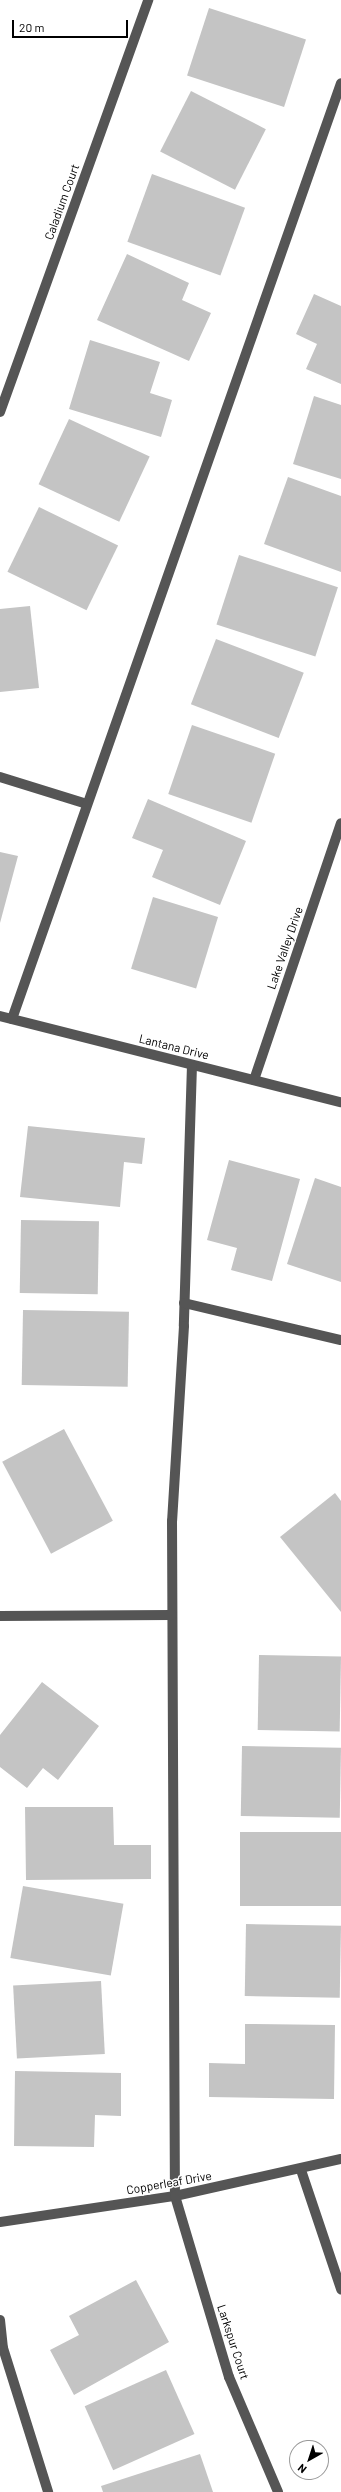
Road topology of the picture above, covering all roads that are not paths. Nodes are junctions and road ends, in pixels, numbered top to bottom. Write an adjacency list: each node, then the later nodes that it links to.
1 (148, 0): 3 (street, Caladium Court)
2 (341, 83): 5 (street)
3 (0, 412)
4 (0, 777): 5 (street)
5 (87, 804): 8 (street)
6 (341, 823): 10 (street, Lake Valley Drive)
7 (0, 1016): 8 (street, Lantana Drive)
8 (12, 1019): 9 (street, Lantana Drive)
9 (192, 1065): 10 (street, Lantana Drive); 12 (street, Larkspur Court)
10 (254, 1080): 11 (street, Lantana Drive)
11 (341, 1102)
12 (184, 1303): 13 (street); 14 (street, Larkspur Court)
13 (341, 1340)
14 (172, 1615): 15 (street); 18 (street, Larkspur Court)
15 (0, 1616)
16 (341, 2159): 17 (street, Copperleaf Drive)
17 (301, 2170): 18 (street, Copperleaf Drive); 20 (street)
18 (175, 2196): 19 (street, Copperleaf Drive); 23 (street, Larkspur Court)
19 (0, 2222)
20 (341, 2289)
21 (0, 2320): 22 (street)
22 (48, 2492)
23 (278, 2492)

